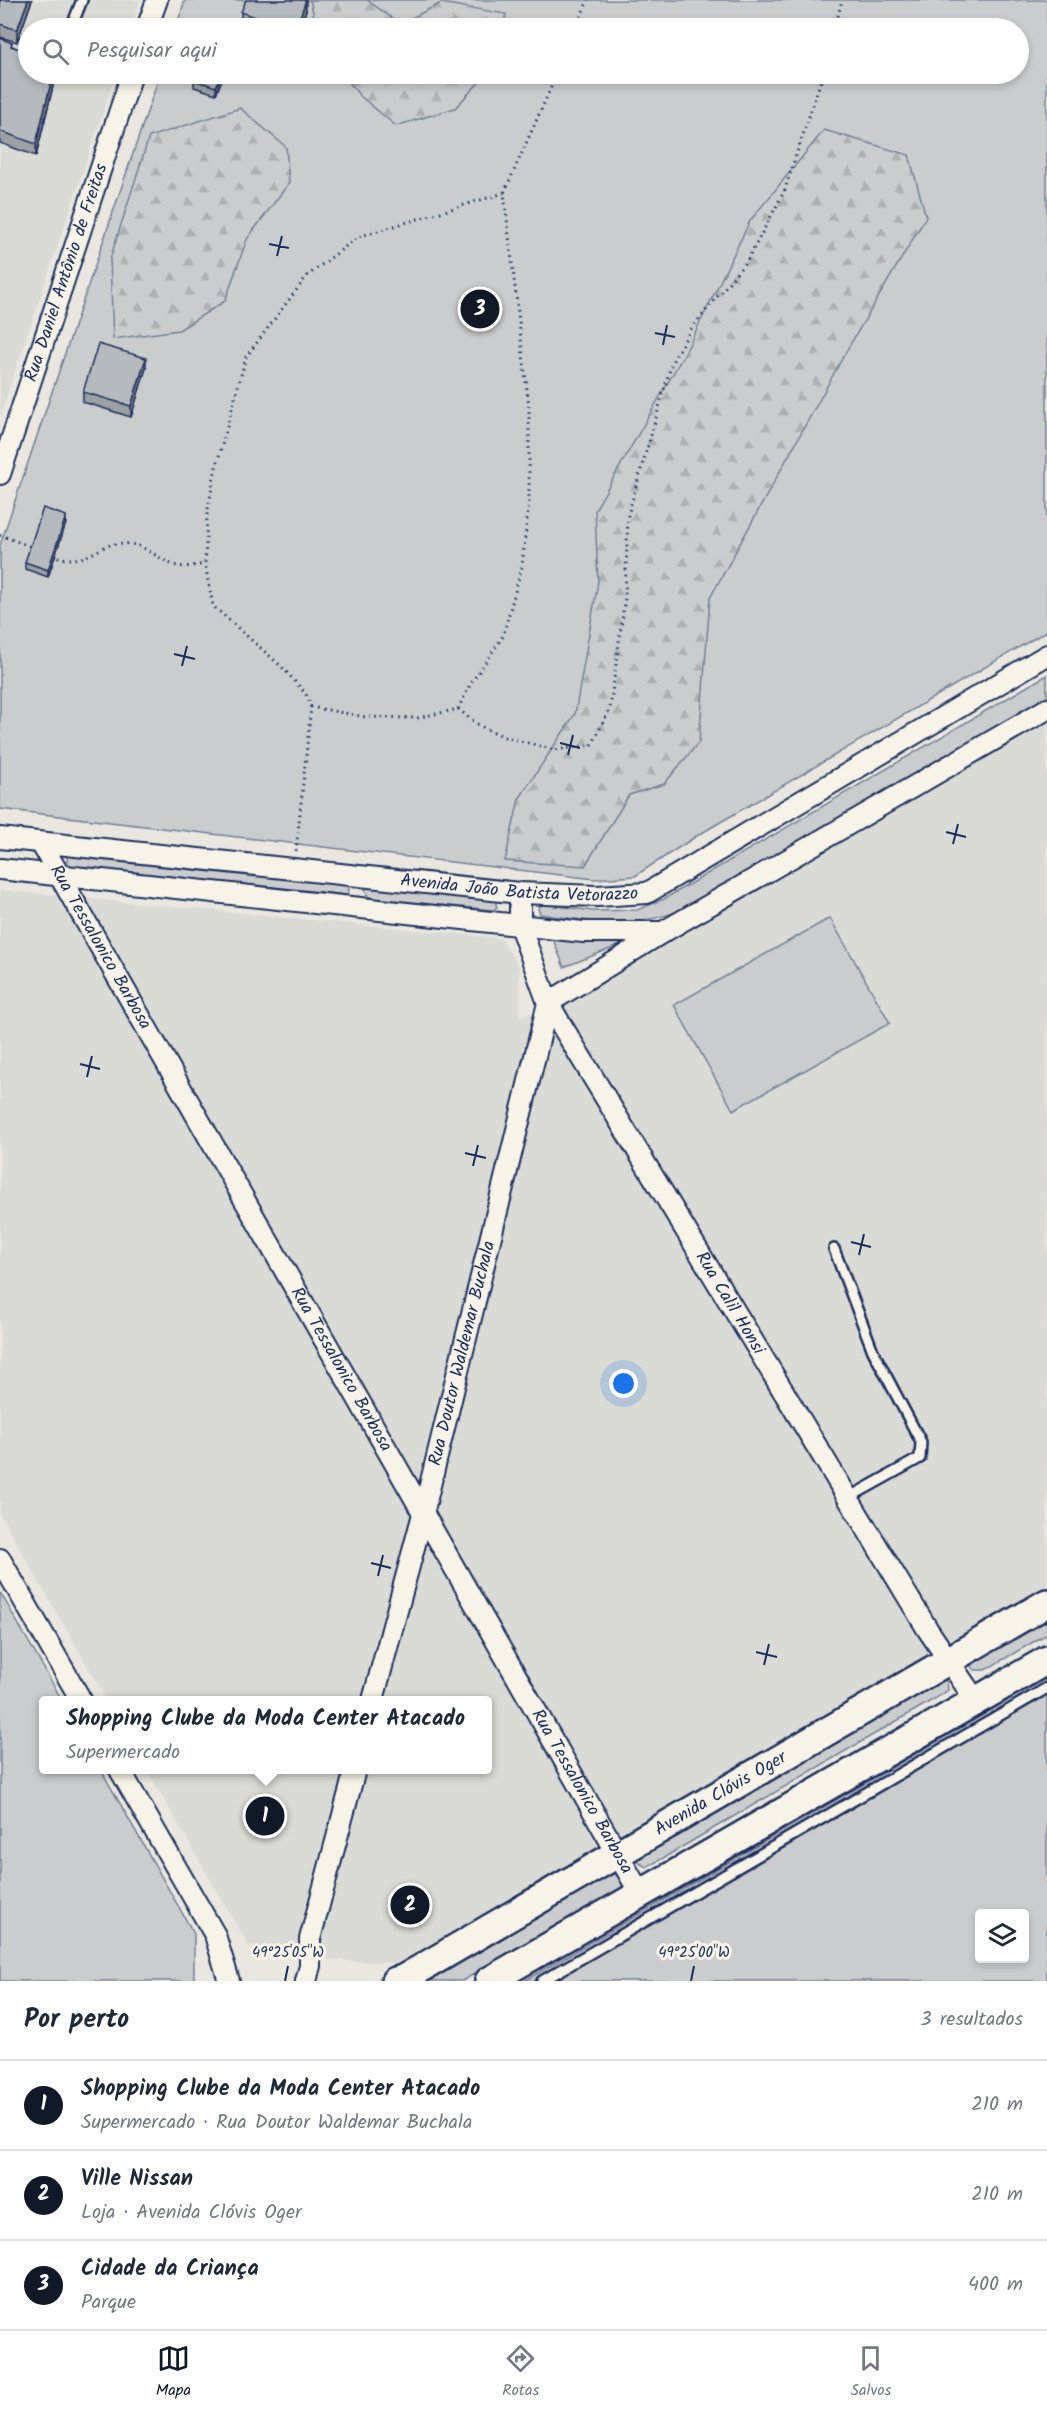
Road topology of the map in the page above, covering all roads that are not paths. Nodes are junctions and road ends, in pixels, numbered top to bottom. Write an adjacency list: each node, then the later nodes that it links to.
1 (81, 0): 3 (lane)
2 (157, 0): 4 (street)
3 (75, 18)
4 (151, 18)
5 (129, 84): 6 (street, Rua Daniel Antônio de Freitas)
6 (0, 474)
7 (1047, 655): 14 (street, Avenida João Batista Vetorazzo)
8 (1047, 709): 17 (street)
9 (0, 838): 10 (street, Avenida João Batista Vetorazzo)
10 (41, 843): 12 (street, Rua Tessalonico Barbosa); 13 (street, Avenida João Batista Vetorazzo)
11 (0, 869): 12 (street, Avenida João Batista Vetorazzo)
12 (59, 874): 15 (street, Avenida João Batista Vetorazzo); 21 (street, Rua Tessalonico Barbosa)
13 (358, 874): 14 (street, Avenida João Batista Vetorazzo); 15 (street)
14 (520, 893): 16 (street, Rua Calil Honsi)
15 (356, 907): 16 (street, Avenida João Batista Vetorazzo)
16 (520, 926): 17 (street, Avenida João Batista Vetorazzo); 18 (street, Rua Calil Honsi)
17 (663, 932): 18 (street)
18 (548, 1003): 20 (street, Rua Calil Honsi); 21 (street, Rua Doutor Waldemar Buchala)
19 (834, 1249): 20 (lane)
20 (848, 1498): 25 (street, Rua Calil Honsi)
21 (423, 1514): 28 (street, Rua Doutor Waldemar Buchala); 32 (street, Rua Tessalonico Barbosa)
22 (0, 1559): 27 (street)
23 (1047, 1603): 25 (main road, Avenida Clóvis Oger)
24 (1047, 1659): 29 (main road)
25 (948, 1660): 29 (street, Rua Calil Honsi); 32 (main road, Avenida Clóvis Oger)
26 (1047, 1688): 38 (lane)
27 (78, 1696)
28 (374, 1696)
29 (976, 1701): 33 (main road)
30 (122, 1774): 34 (street)
31 (354, 1774): 35 (street)
32 (617, 1854): 33 (street, Rua Tessalonico Barbosa); 36 (main road, Avenida Clóvis Oger)
33 (641, 1895): 37 (main road)
34 (229, 1981)
35 (306, 1981)
36 (395, 1981)
37 (489, 1981)
38 (542, 1981)

